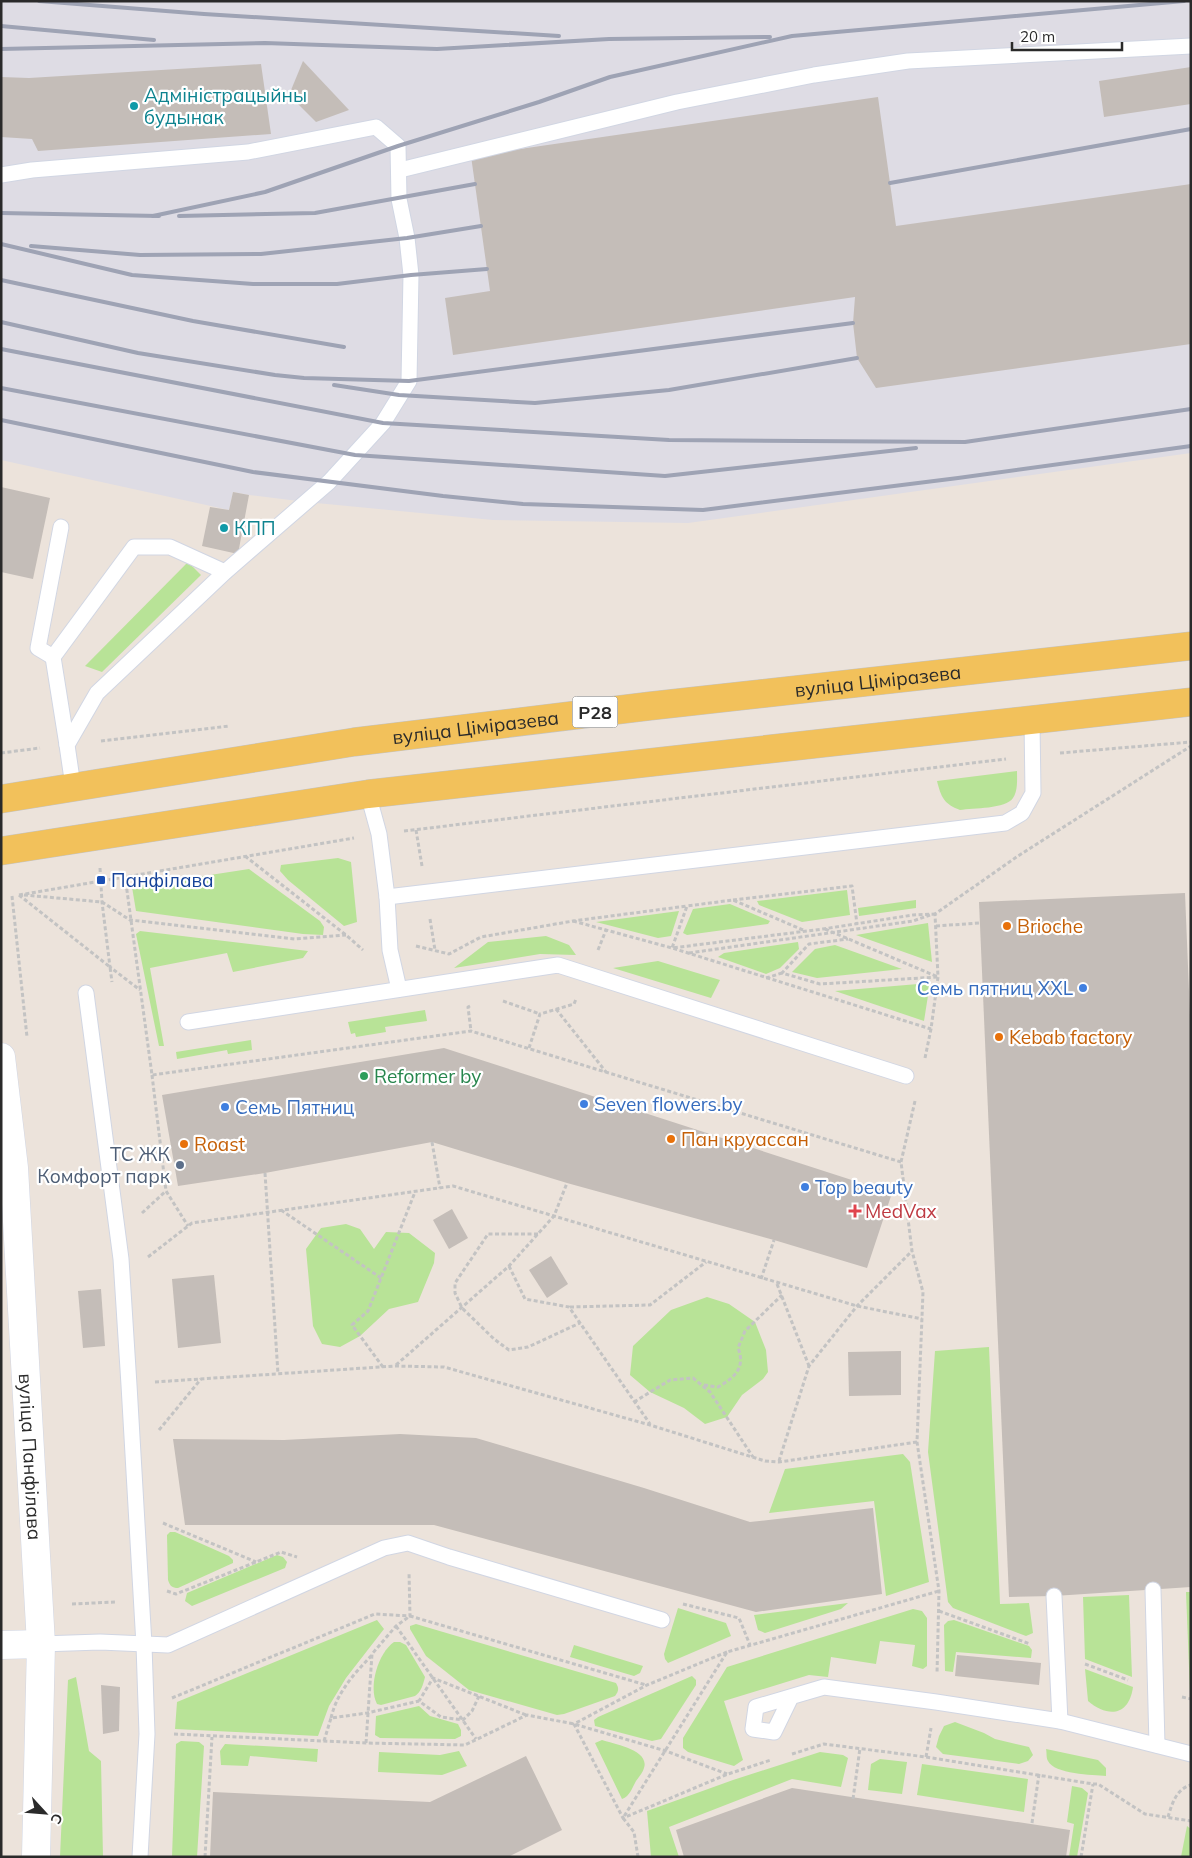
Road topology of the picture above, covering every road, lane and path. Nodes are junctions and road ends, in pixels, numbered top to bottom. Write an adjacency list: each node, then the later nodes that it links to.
1 (1191, 46): 2 (lane)
2 (400, 170): 3 (lane); 5 (lane)
3 (1, 175)
4 (61, 527): 7 (lane)
5 (225, 572): 7 (lane); 11 (lane)
6 (1191, 646): 14 (main road, вуліца Ціміразева / Р28)
7 (52, 657): 11 (lane)
8 (1191, 702): 9 (main road)
9 (1032, 721): 13 (lane); 15 (main road)
10 (1191, 742): 13 (path)
11 (67, 745): 14 (lane)
12 (1191, 746): 26 (path)
13 (1033, 755): 17 (path); 22 (lane)
14 (72, 786): 16 (main road, вуліца Ціміразева / Р28)
15 (368, 794): 17 (lane); 18 (main road)
16 (1, 798)
17 (379, 834): 19 (path); 22 (lane)
18 (1, 851)
19 (245, 856): 20 (path); 35 (path)
20 (125, 876): 21 (path); 27 (path)
21 (100, 880): 24 (path); 24 (path)
22 (387, 898): 39 (lane)
23 (733, 900): 25 (path); 30 (path); 33 (path)
24 (102, 902): 27 (path); 45 (path)
25 (687, 906): 28 (path); 38 (path)
26 (935, 914): 30 (path); 31 (path); 34 (path)
27 (130, 920): 35 (path); 45 (path)
28 (573, 921): 38 (path); 39 (path)
29 (980, 923): 31 (path)
30 (857, 924): 32 (path)
31 (936, 926): 42 (path)
32 (823, 929): 33 (path); 34 (path)
33 (803, 930): 38 (path)
34 (834, 933): 36 (path); 40 (path)
35 (346, 935): 37 (path)
36 (848, 939): 41 (path); 42 (path)
37 (367, 946)
38 (672, 948): 40 (path)
39 (390, 950): 44 (lane)
40 (688, 953): 43 (path)
41 (782, 972): 42 (path); 43 (path)
42 (938, 977): 52 (path)
43 (766, 978): 52 (path)
44 (399, 988): 51 (lane); 58 (lane)
45 (140, 990): 57 (path)
46 (86, 993): 92 (lane)
47 (502, 1000): 50 (path)
48 (477, 1005): 53 (path)
49 (556, 1010): 56 (path)
50 (540, 1014)
51 (188, 1022)
52 (931, 1029): 55 (path)
53 (471, 1031): 56 (path); 57 (path)
54 (1, 1057): 104 (street, вуліца Панфілава)
55 (923, 1067)
56 (606, 1072): 61 (path)
57 (152, 1075): 65 (path)
58 (906, 1076)
59 (916, 1096): 61 (path)
60 (432, 1142): 64 (path)
61 (901, 1162): 74 (path)
62 (265, 1173): 68 (path)
63 (566, 1183): 69 (path)
64 (440, 1188): 66 (path); 69 (path)
65 (166, 1191): 70 (path); 71 (path)
66 (416, 1191): 67 (path); 78 (path)
67 (281, 1210): 68 (path); 78 (path)
68 (267, 1212): 71 (path); 90 (path)
69 (554, 1216): 72 (path); 76 (path)
70 (137, 1217)
71 (188, 1226): 75 (path)
72 (538, 1234): 77 (path); 84 (path)
73 (774, 1240): 79 (path)
74 (912, 1251): 82 (path); 85 (path)
75 (142, 1262)
76 (706, 1262): 79 (path); 83 (path)
77 (509, 1266): 83 (path); 84 (path)
78 (381, 1278): 89 (path)
79 (761, 1279): 80 (path)
80 (777, 1284): 81 (path); 82 (path)
81 (782, 1295): 88 (path); 93 (path)
82 (857, 1306): 85 (path); 88 (path)
83 (569, 1307): 86 (path)
84 (462, 1308): 86 (path); 87 (path)
85 (922, 1319): 97 (path)
86 (580, 1323): 94 (path)
87 (396, 1366): 89 (path); 95 (path)
88 (809, 1366): 99 (path)
89 (383, 1367): 90 (path)
90 (278, 1374): 91 (path)
91 (201, 1379): 92 (path); 96 (path)
92 (129, 1385): 106 (lane)
93 (702, 1385): 94 (path); 98 (path)
94 (634, 1402): 95 (path)
95 (650, 1425): 98 (path)
96 (155, 1426)
97 (917, 1442): 99 (path); 121 (path)
98 (754, 1458): 99 (path)
99 (779, 1462)
100 (160, 1532): 102 (path)
101 (408, 1543): 107 (path); 108 (lane); 113 (lane)
102 (256, 1562)
103 (1153, 1590): 133 (lane)
104 (38, 1591): 106 (path); 110 (street, вуліца Панфілава)
105 (1054, 1596): 126 (lane)
106 (142, 1601): 112 (lane)
107 (410, 1616): 109 (path); 113 (path); 117 (path)
108 (662, 1620)
109 (396, 1626): 115 (path); 116 (path)
110 (41, 1644): 111 (street); 112 (lane); 147 (street, вуліца Панфілава)
111 (1, 1645)
112 (144, 1645): 113 (lane); 128 (lane)
113 (168, 1645)
114 (727, 1652): 117 (path)
115 (372, 1654): 122 (path); 124 (path)
116 (432, 1678): 118 (path); 120 (path); 125 (path)
117 (647, 1685): 127 (path)
118 (479, 1696): 123 (path); 125 (path)
119 (791, 1696): 121 (lane)
120 (419, 1701): 122 (path); 125 (path)
121 (936, 1702): 126 (lane); 137 (path)
122 (367, 1713): 124 (path); 132 (path)
123 (526, 1715): 127 (path); 130 (path)
124 (331, 1718): 131 (path)
125 (463, 1720): 130 (path)
126 (1060, 1721): 133 (lane)
127 (574, 1724): 139 (path); 139 (path)
128 (147, 1734): 129 (path); 148 (lane)
129 (212, 1737): 131 (path); 149 (path)
130 (476, 1739): 132 (path)
131 (324, 1741): 132 (path)
132 (366, 1743)
133 (1157, 1745): 135 (lane)
134 (860, 1748): 136 (path); 137 (path); 143 (path)
135 (1191, 1754)
136 (789, 1755)
137 (926, 1757): 140 (path)
138 (780, 1758): 139 (path)
139 (728, 1774)
140 (1039, 1774): 141 (path); 146 (path)
141 (1093, 1784): 144 (path); 150 (path)
142 (1191, 1785): 144 (path)
143 (853, 1799)
144 (1168, 1818): 145 (path)
145 (1191, 1821)
146 (1032, 1823)
147 (36, 1857)
148 (140, 1857)
149 (205, 1857)
150 (1081, 1857)

